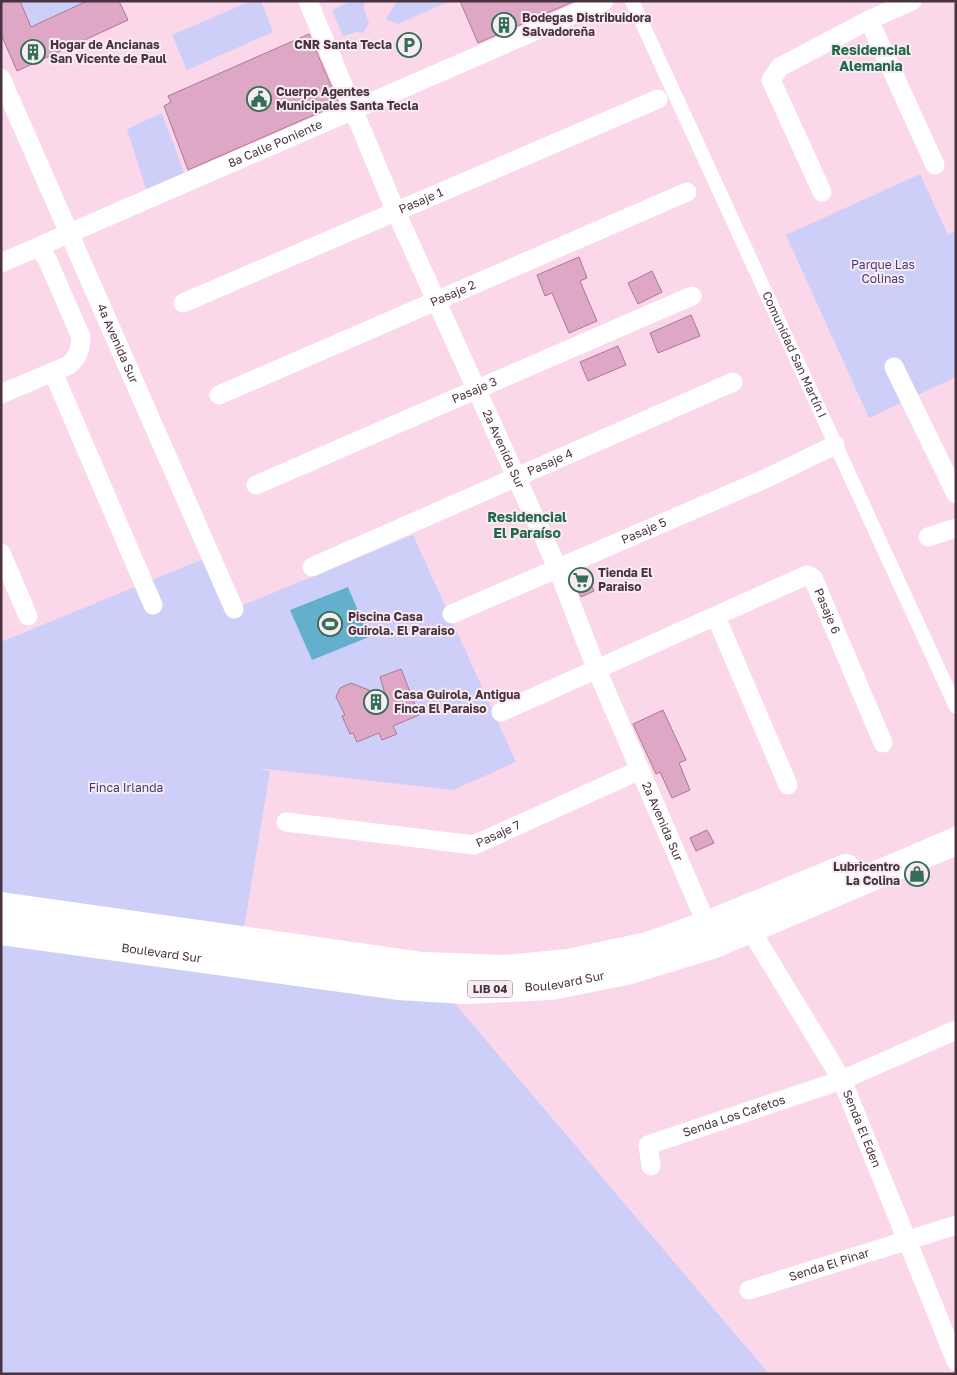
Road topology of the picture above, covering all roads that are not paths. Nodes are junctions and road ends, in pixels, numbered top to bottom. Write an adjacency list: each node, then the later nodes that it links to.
1 (308, 1): 8 (street, 2a Avenida Sur)
2 (604, 1): 8 (street, 8a Calle Poniente)
3 (632, 1): 25 (street, Comunidad San Martín I)
4 (912, 1): 5 (street)
5 (869, 20): 9 (street); 11 (street)
6 (1, 78): 13 (street, 4a Avenida Sur)
7 (658, 99): 12 (street, Pasaje 1)
8 (355, 111): 12 (street, 2a Avenida Sur); 13 (street, 8a Calle Poniente)
9 (935, 166)
10 (687, 192): 17 (street, Pasaje 2)
11 (822, 192)
12 (396, 212): 17 (street, 2a Avenida Sur); 18 (street, Pasaje 1)
13 (70, 234): 14 (street, 8a Calle Poniente); 36 (street, 4a Avenida Sur)
14 (39, 248): 15 (street, 8a Calle Poniente); 20 (street)
15 (1, 263)
16 (692, 296): 22 (street, Pasaje 3)
17 (436, 300): 22 (street, 2a Avenida Sur); 24 (street, Pasaje 2)
18 (183, 303)
19 (894, 367): 28 (street)
20 (54, 372): 23 (street); 35 (street)
21 (733, 382): 26 (street, Pasaje 4)
22 (476, 388): 26 (street, 2a Avenida Sur); 27 (street, Pasaje 3)
23 (1, 394)
24 (218, 395)
25 (835, 445): 33 (street, Pasaje 5); 41 (street, Comunidad San Martín I)
26 (516, 478): 32 (street, Pasaje 4); 33 (street, 2a Avenida Sur)
27 (256, 486)
28 (956, 494)
29 (956, 528): 30 (street)
30 (928, 537)
31 (1, 553): 34 (street)
32 (312, 567)
33 (557, 567): 37 (street, Pasaje 5); 40 (street, 2a Avenida Sur)
34 (7, 581): 38 (street)
35 (153, 605)
36 (234, 609)
37 (452, 614)
38 (28, 616)
39 (716, 617): 40 (street, Pasaje 6); 43 (street, Pasaje 6); 45 (street)
40 (596, 668): 42 (street, Pasaje 6); 44 (street, 2a Avenida Sur)
41 (956, 707)
42 (501, 712)
43 (883, 743)
44 (640, 770): 46 (street, Pasaje 7); 51 (street, 2a Avenida Sur)
45 (788, 785)
46 (286, 822)
47 (956, 823): 50 (highway, Boulevard Sur / LIB 04)
48 (956, 841): 50 (highway, Boulevard Sur / LIB 04)
49 (1, 906): 51 (highway, Boulevard Sur / LIB 04)
50 (745, 920): 51 (highway, Boulevard Sur / LIB 04); 52 (highway, Boulevard Sur / LIB 04); 54 (street, Senda El Eden)
51 (707, 925)
52 (1, 931)
53 (956, 1030): 54 (street)
54 (842, 1080): 55 (street, Senda Los Cafetos); 57 (street, Senda El Eden)
55 (651, 1166)
56 (956, 1225): 57 (street, Senda El Pinar)
57 (909, 1240): 58 (street, Senda El Pinar); 59 (street, Senda El Eden)
58 (749, 1290)
59 (956, 1361)

